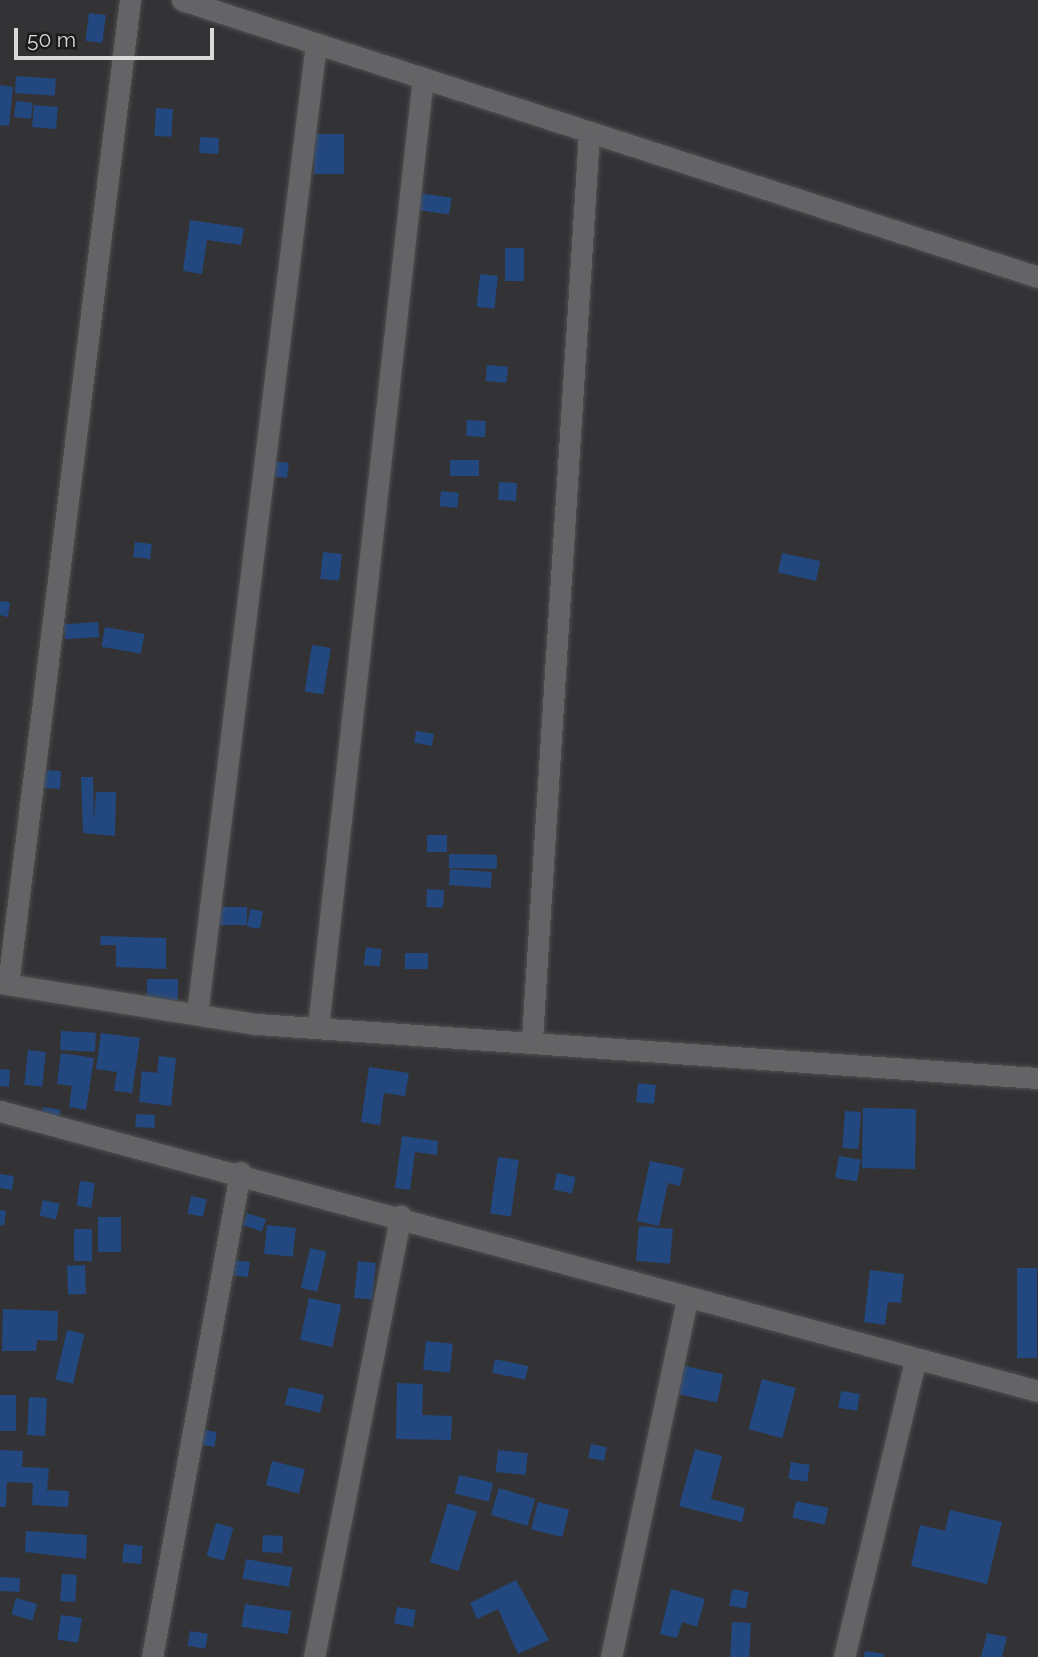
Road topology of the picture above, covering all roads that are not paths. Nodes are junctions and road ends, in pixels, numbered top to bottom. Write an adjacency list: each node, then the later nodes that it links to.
1 (130, 0): 7 (street)
2 (182, 0): 3 (street)
3 (316, 43): 4 (street); 8 (street)
4 (423, 78): 5 (street); 9 (street)
5 (589, 132): 6 (street); 10 (street)
6 (1038, 277)
7 (4, 984): 8 (street)
8 (197, 1014): 9 (street)
9 (318, 1027): 10 (street)
10 (532, 1040): 11 (street)
11 (1038, 1078)
12 (0, 1111): 13 (street)
13 (240, 1172): 14 (street); 18 (street)
14 (401, 1215): 15 (street); 19 (street)
15 (687, 1298): 16 (street); 20 (street)
16 (915, 1362): 17 (street); 21 (street)
17 (1038, 1391)
18 (152, 1657)
19 (314, 1657)
20 (611, 1657)
21 (844, 1657)

